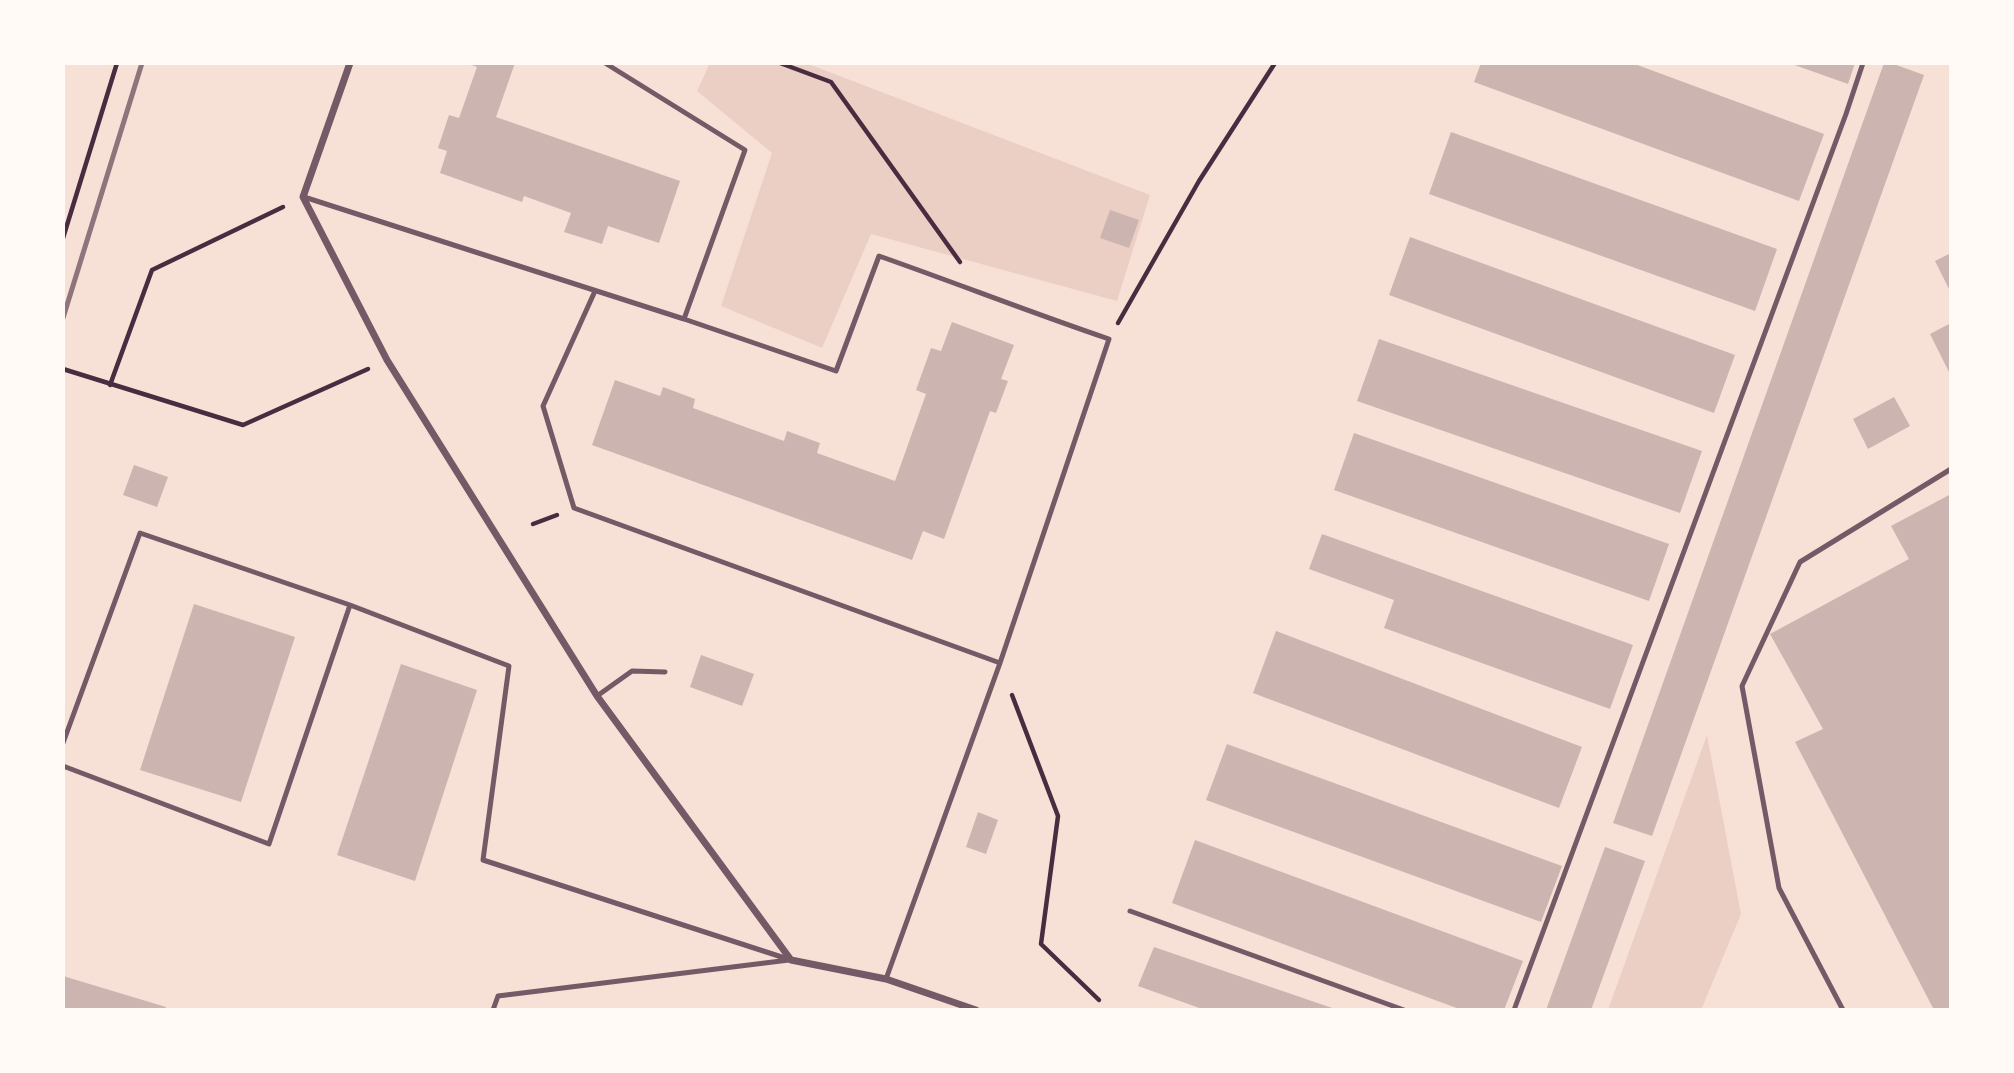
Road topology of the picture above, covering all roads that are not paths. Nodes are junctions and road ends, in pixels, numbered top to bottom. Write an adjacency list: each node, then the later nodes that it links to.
1 (350, 63): 4 (street)
2 (605, 63): 6 (lane)
3 (1863, 63): 20 (lane)
4 (303, 197): 5 (lane); 11 (street)
5 (595, 291): 6 (lane); 9 (lane)
6 (684, 319): 9 (lane)
7 (1951, 469): 21 (lane)
8 (350, 605): 12 (lane); 13 (lane); 15 (lane)
9 (1000, 663): 16 (lane)
10 (665, 672): 11 (lane)
11 (597, 696): 15 (street)
12 (63, 743)
13 (63, 766)
14 (1130, 912): 19 (lane)
15 (791, 960): 16 (street); 17 (lane)
16 (886, 979): 18 (street)
17 (493, 1010)
18 (976, 1010)
19 (1405, 1010)
20 (1514, 1010)
21 (1843, 1010)

